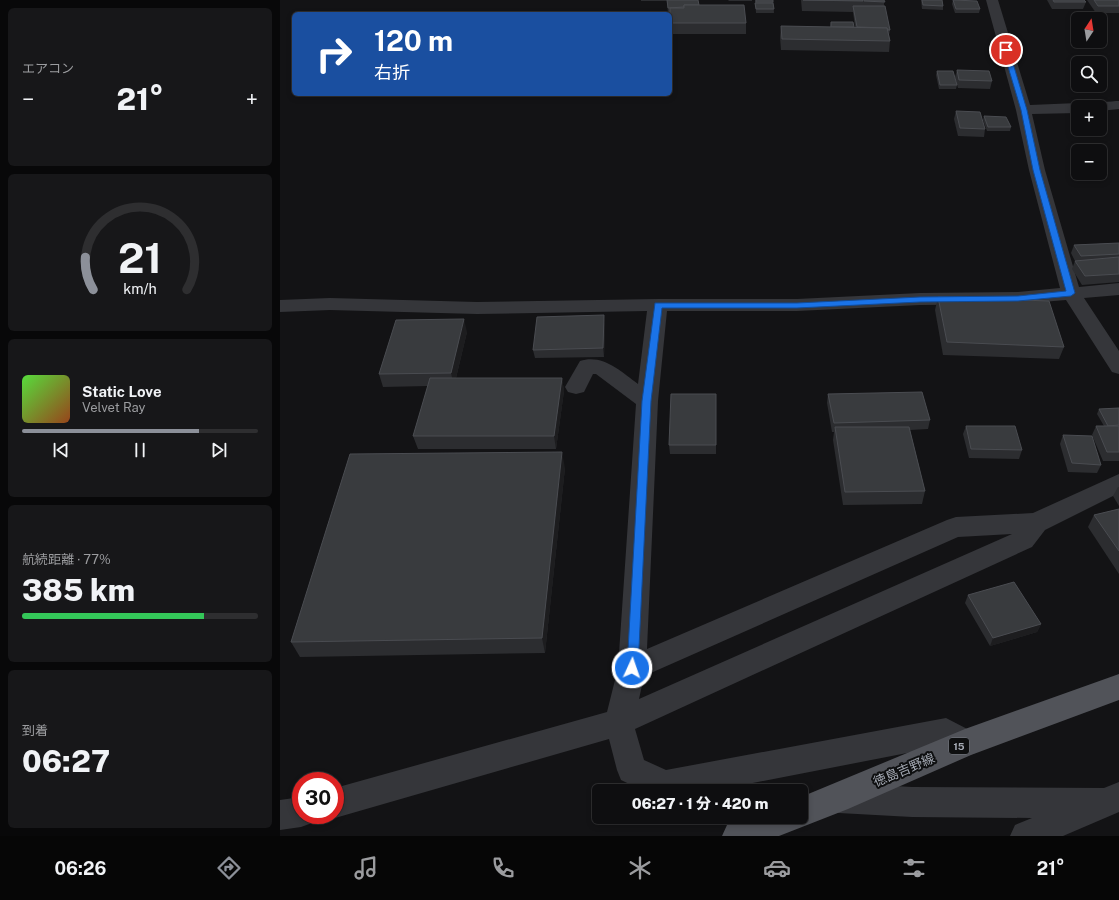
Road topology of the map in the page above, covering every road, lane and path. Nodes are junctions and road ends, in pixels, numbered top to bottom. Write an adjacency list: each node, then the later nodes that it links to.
1 (992, 0): 4 (street)
2 (1113, 106): 5 (street)
3 (1071, 108): 4 (street)
4 (1024, 110): 7 (street)
5 (1119, 119)
6 (1119, 288): 7 (street)
7 (1071, 293): 8 (street); 10 (street)
8 (658, 305): 9 (street); 12 (street)
9 (280, 306)
10 (1119, 367)
11 (576, 387): 12 (street)
12 (647, 401): 15 (street)
13 (1119, 483): 14 (street)
14 (1036, 523): 15 (street); 17 (street)
15 (632, 668): 17 (street)
16 (1119, 687): 18 (main road, 徳島吉野線 / 15)
17 (619, 722): 18 (street); 20 (street)
18 (965, 743): 19 (main road, 徳島吉野線 / 15)
19 (836, 798): 21 (street); 22 (main road, 徳島吉野線 / 15)
20 (344, 800)
21 (1112, 800): 27 (street)
22 (808, 809)
23 (292, 814): 24 (street)
24 (280, 815)
25 (770, 824): 26 (main road)
26 (738, 836)
27 (1026, 836)

